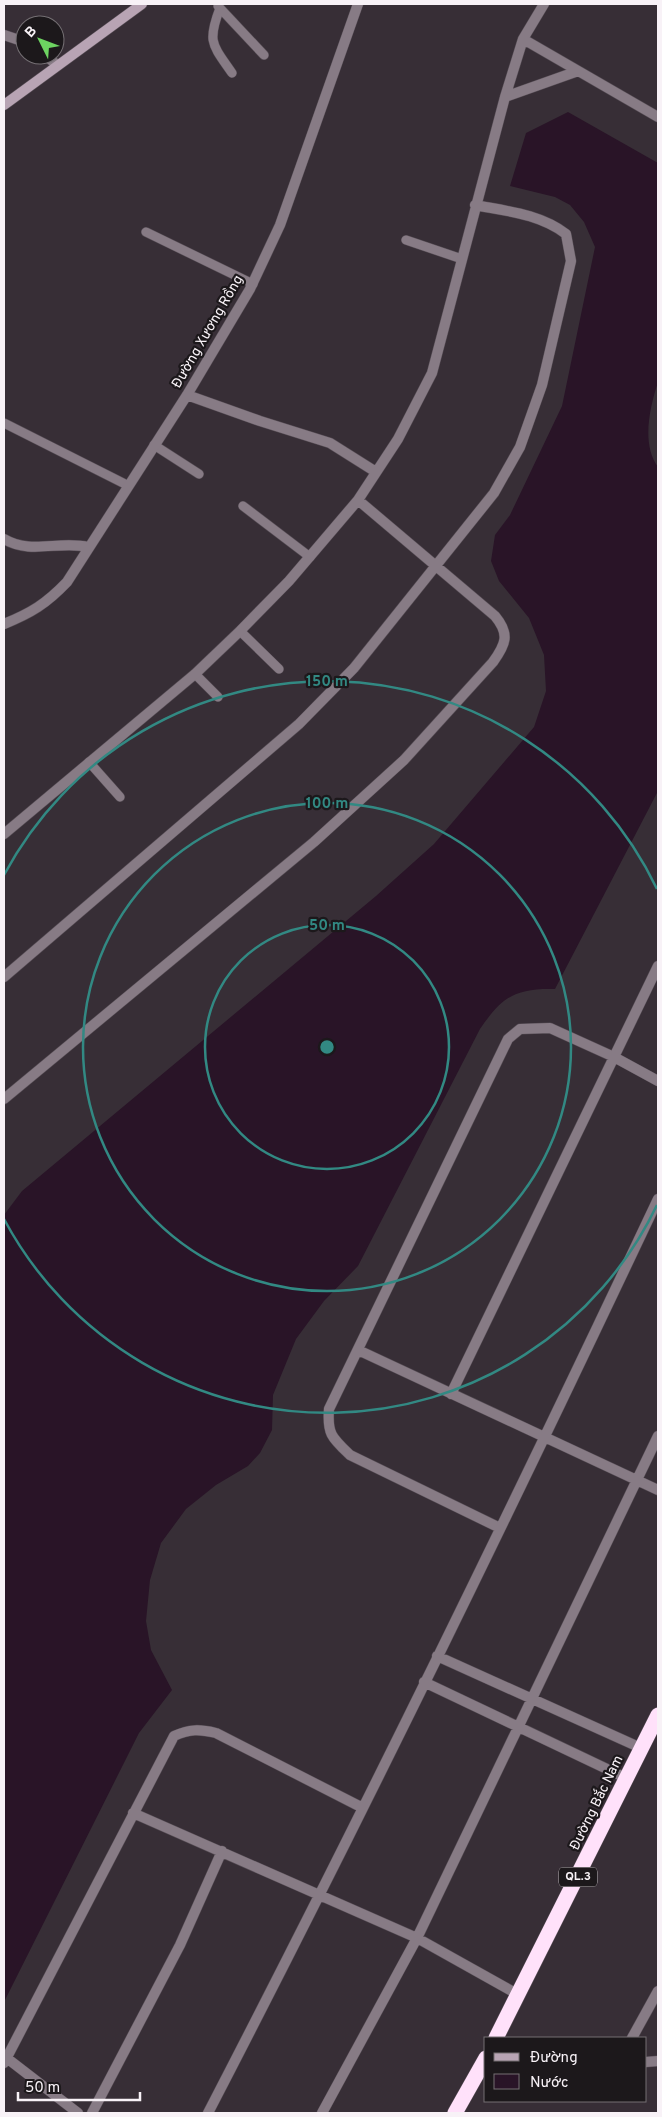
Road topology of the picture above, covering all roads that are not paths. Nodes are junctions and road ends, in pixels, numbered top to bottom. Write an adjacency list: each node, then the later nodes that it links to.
1 (142, 4): 7 (street)
2 (358, 4): 18 (street, Đường Xương Rồng)
3 (544, 4): 5 (street)
4 (218, 6): 6 (lane); 10 (lane)
5 (523, 39): 9 (street); 11 (street)
6 (264, 55)
7 (65, 59)
8 (57, 65): 12 (street)
9 (578, 71): 11 (street); 13 (street)
10 (232, 73)
11 (505, 97): 14 (street)
12 (4, 105)
13 (658, 117)
14 (475, 205): 17 (street); 30 (street)
15 (146, 232): 18 (lane)
16 (406, 240): 17 (lane)
17 (462, 259): 22 (street)
18 (252, 284): 19 (street, Đường Xương Rồng)
19 (187, 395): 21 (street, Đường Xương Rồng); 22 (street)
20 (4, 423): 24 (lane)
21 (154, 446): 23 (lane); 24 (street, Đường Xương Rồng)
22 (376, 472): 25 (street)
23 (199, 474)
24 (127, 486): 28 (street, Đường Xương Rồng)
25 (358, 500): 29 (street); 30 (street)
26 (243, 506): 29 (lane)
27 (4, 539): 28 (street)
28 (88, 547): 31 (street, Đường Xương Rồng)
29 (310, 557): 32 (street)
30 (437, 567): 40 (street); 43 (street)
31 (4, 624)
32 (240, 632): 33 (lane); 34 (street)
33 (279, 669)
34 (195, 674): 35 (lane); 36 (street)
35 (218, 696)
36 (89, 762): 37 (lane); 38 (street)
37 (120, 797)
38 (4, 834)
39 (658, 966): 41 (street)
40 (4, 977)
41 (614, 1057): 42 (street); 45 (street); 46 (street)
42 (658, 1081)
43 (4, 1099)
44 (658, 1200): 48 (street)
45 (358, 1350): 46 (street); 51 (street)
46 (451, 1394): 48 (street)
47 (658, 1436): 49 (street)
48 (545, 1439): 49 (street); 51 (street)
49 (637, 1480): 50 (street); 54 (street)
50 (658, 1490)
51 (500, 1528): 52 (street)
52 (437, 1656): 53 (street); 54 (street)
53 (424, 1682): 56 (street); 59 (street)
54 (531, 1700): 56 (street); 57 (street)
55 (658, 1714): 57 (highway, Đường Bắc Nam / QL.3)
56 (518, 1727): 58 (street); 63 (street)
57 (641, 1748): 58 (highway, Đường Bắc Nam / QL.3)
58 (628, 1779): 65 (highway, Đường Bắc Nam / QL.3)
59 (361, 1808): 60 (street); 62 (street)
60 (133, 1813): 61 (street); 68 (street)
61 (222, 1851): 62 (street); 71 (street)
62 (320, 1896): 63 (street); 72 (street)
63 (417, 1938): 65 (street); 73 (street)
64 (658, 1991): 67 (street)
65 (519, 1994): 66 (highway, Đường Bắc Nam / QL.3)
66 (497, 2037)
67 (633, 2037)
68 (6, 2061): 70 (street)
69 (484, 2062): 74 (highway)
70 (78, 2113)
71 (92, 2113)
72 (208, 2113)
73 (322, 2113)
74 (455, 2113)

